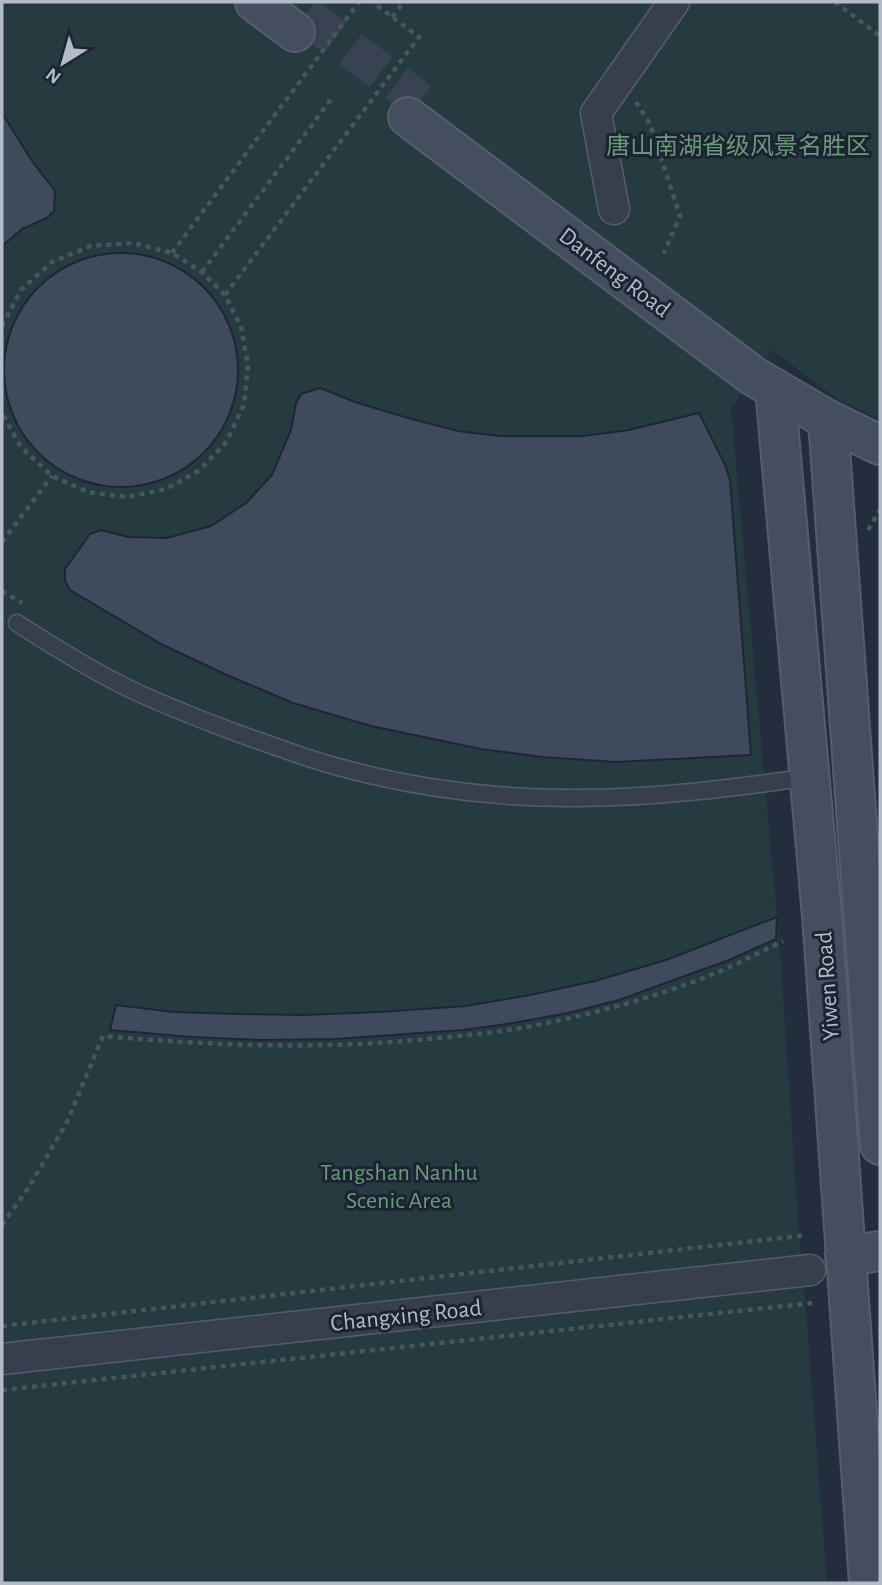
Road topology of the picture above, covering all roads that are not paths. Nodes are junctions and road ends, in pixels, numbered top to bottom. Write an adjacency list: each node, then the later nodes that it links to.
1 (255, 2): 3 (main road)
2 (674, 2): 4 (street)
3 (296, 16)
4 (614, 209)
5 (775, 389): 6 (main road, Danfeng Road); 6 (main road, Danfeng Road); 9 (main road, Yiwen Road)
6 (828, 420): 7 (main road, Danfeng Road); 10 (main road, Yiwen Road)
7 (880, 445)
8 (17, 623): 9 (lane)
9 (810, 777): 12 (main road, Yiwen Road)
10 (880, 1137): 11 (main road, Yiwen Road)
11 (880, 1145)
12 (863, 1254): 15 (main road, Yiwen Road)
13 (810, 1270): 14 (street, Changxing Road)
14 (2, 1359)
15 (869, 1583)

